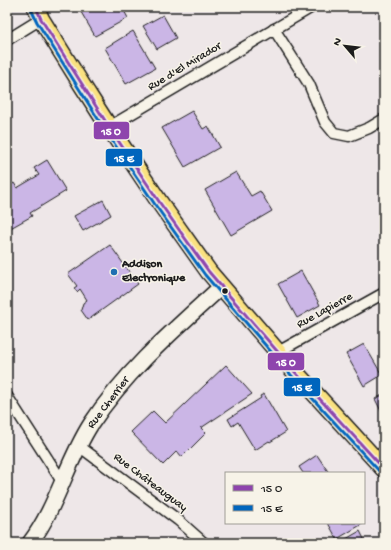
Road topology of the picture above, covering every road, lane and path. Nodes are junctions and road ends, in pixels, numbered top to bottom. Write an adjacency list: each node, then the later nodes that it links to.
1 (312, 7): 3 (street, Rue d'El Mirador)
2 (39, 13): 4 (street); 6 (main road)
3 (274, 29): 5 (street); 6 (street, Rue d'El Mirador)
4 (7, 40)
5 (384, 119)
6 (109, 126): 7 (main road)
7 (221, 287): 9 (main road); 11 (street, Rue Cherrier)
8 (384, 293): 9 (street, Rue Lapierre)
9 (278, 352): 12 (main road)
10 (7, 396): 13 (street)
11 (79, 446): 13 (street, Rue Cherrier); 15 (street, Rue Châteauguay)
12 (384, 469)
13 (63, 483): 14 (street, Rue Cherrier)
14 (30, 543)
15 (204, 543)

